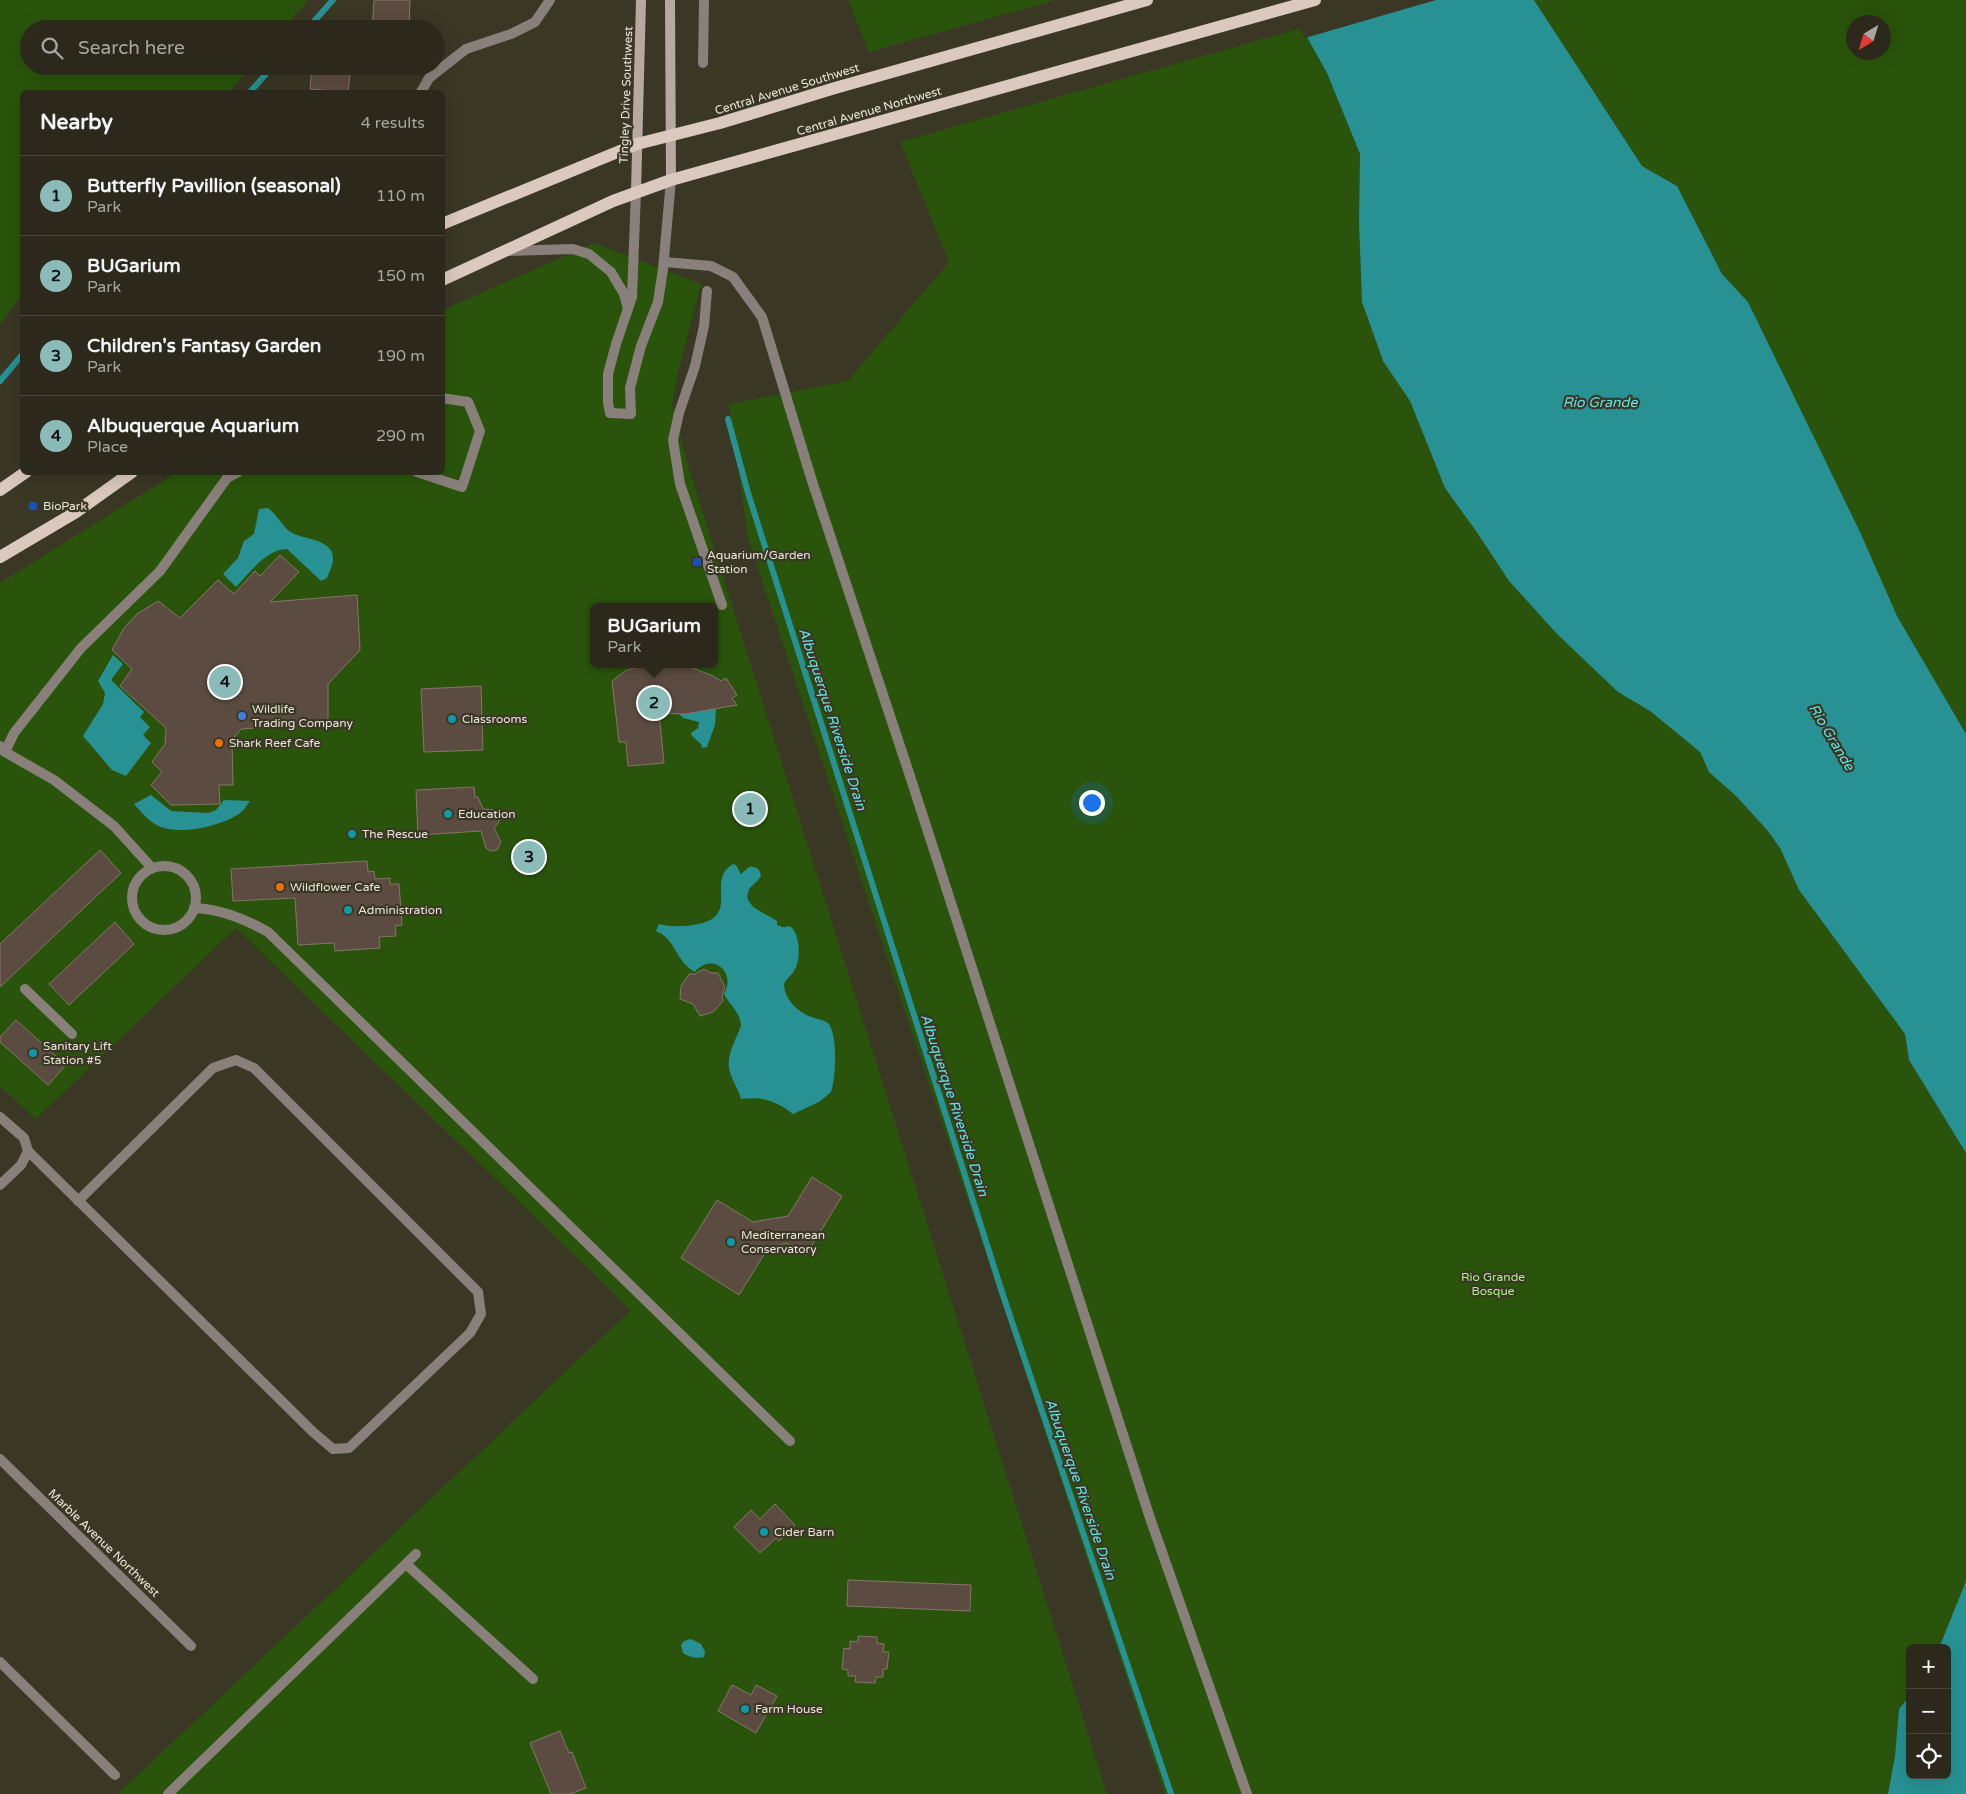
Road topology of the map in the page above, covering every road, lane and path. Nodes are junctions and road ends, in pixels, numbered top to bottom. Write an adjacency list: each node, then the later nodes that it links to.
1 (550, 0): 8 (street)
2 (640, 0): 12 (street, Tingley Drive Southwest)
3 (670, 0): 11 (street)
4 (704, 0): 7 (street)
5 (1147, 0): 11 (main road, Central Avenue Southwest)
6 (1315, 0): 13 (main road, Central Avenue Northwest)
7 (704, 63)
8 (445, 65)
9 (433, 75): 10 (street)
10 (422, 90)
11 (671, 136): 12 (main road, Central Avenue Southwest); 13 (street)
12 (637, 144): 14 (street, Tingley Drive Southwest); 15 (main road, Central Avenue Southwest)
13 (671, 180): 14 (main road, Central Avenue Northwest); 17 (street)
14 (636, 192): 16 (main road, Central Avenue Northwest); 20 (street)
15 (445, 223)
16 (504, 251): 18 (main road, Central Avenue Northwest); 20 (street)
17 (664, 262): 20 (street); 47 (street)
18 (445, 279)
19 (707, 290): 28 (street)
20 (628, 309)
21 (445, 398): 25 (street)
22 (22, 475): 26 (main road)
23 (128, 475): 27 (main road)
24 (232, 475): 29 (street)
25 (426, 475)
26 (0, 490)
27 (0, 557)
28 (722, 605)
29 (3, 749): 30 (street)
30 (152, 868): 31 (street); 31 (street)
31 (194, 908): 38 (street)
32 (25, 989): 33 (street)
33 (72, 1034)
34 (0, 1117): 35 (street)
35 (28, 1151): 36 (street); 37 (street)
36 (0, 1184)
37 (78, 1201): 37 (street)
38 (790, 1441)
39 (0, 1459): 42 (street, Marble Avenue Northwest)
40 (416, 1554): 41 (street)
41 (406, 1564): 44 (street); 46 (street)
42 (191, 1646)
43 (0, 1662): 45 (street)
44 (533, 1679)
45 (115, 1775)
46 (168, 1794)
47 (1247, 1794)

